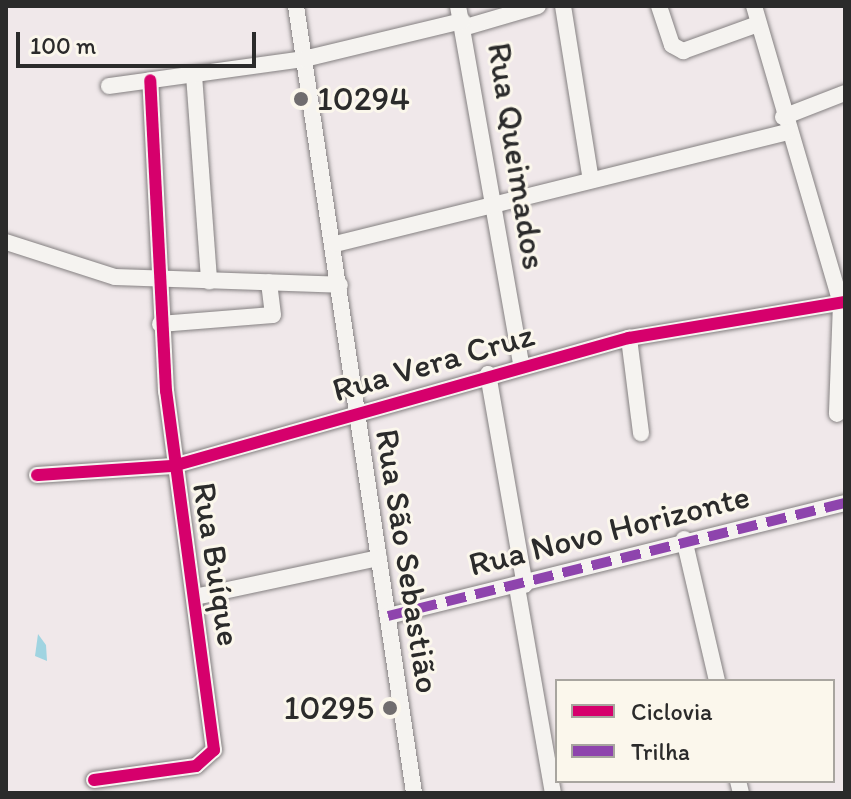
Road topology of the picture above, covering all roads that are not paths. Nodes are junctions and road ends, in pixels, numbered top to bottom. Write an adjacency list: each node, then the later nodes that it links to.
1 (296, 6): 8 (street, Rua São Sebastião)
2 (538, 6): 6 (street)
3 (563, 6): 14 (street)
4 (659, 6): 7 (street)
5 (754, 6): 7 (street)
6 (462, 18): 8 (street); 15 (street, Rua Queimados)
7 (758, 24): 13 (street)
8 (304, 59): 9 (street); 17 (street, Rua São Sebastião)
9 (194, 75): 10 (street); 19 (street)
10 (150, 80): 11 (street); 18 (street, Rua Buíque)
11 (109, 86)
12 (845, 93): 13 (street)
13 (785, 124): 14 (street); 22 (street)
14 (591, 180): 15 (street)
15 (494, 203): 17 (street); 25 (street, Rua Queimados)
16 (6, 242): 18 (street)
17 (335, 244): 21 (street, Rua São Sebastião)
18 (161, 280): 19 (street); 23 (street, Rua Buíque)
19 (209, 281): 20 (street)
20 (269, 282): 21 (street); 23 (street)
21 (340, 285): 27 (street, Rua São Sebastião)
22 (843, 302): 24 (street, Rua Vera Cruz); 28 (street)
23 (160, 324): 30 (street, Rua Buíque)
24 (629, 338): 25 (street, Rua Vera Cruz); 29 (street)
25 (521, 365): 26 (street, Rua Vera Cruz)
26 (488, 374): 27 (street, Rua Vera Cruz); 35 (street)
27 (354, 412): 30 (street, Rua Vera Cruz); 34 (street, Rua São Sebastião)
28 (837, 414)
29 (641, 433)
30 (173, 466): 31 (street, Rua Vera Cruz); 36 (street, Rua Buíque)
31 (37, 475)
32 (845, 503): 33 (street, Rua Novo Horizonte)
33 (684, 539): 35 (street, Rua Novo Horizonte); 38 (street)
34 (379, 558): 36 (street); 37 (street, Rua São Sebastião)
35 (521, 586): 37 (street, Rua Novo Horizonte); 41 (street)
36 (195, 597): 39 (street, Rua Buíque)
37 (388, 616): 40 (street, Rua São Sebastião)
38 (717, 679)
39 (94, 780)
40 (414, 793)
41 (553, 793)

